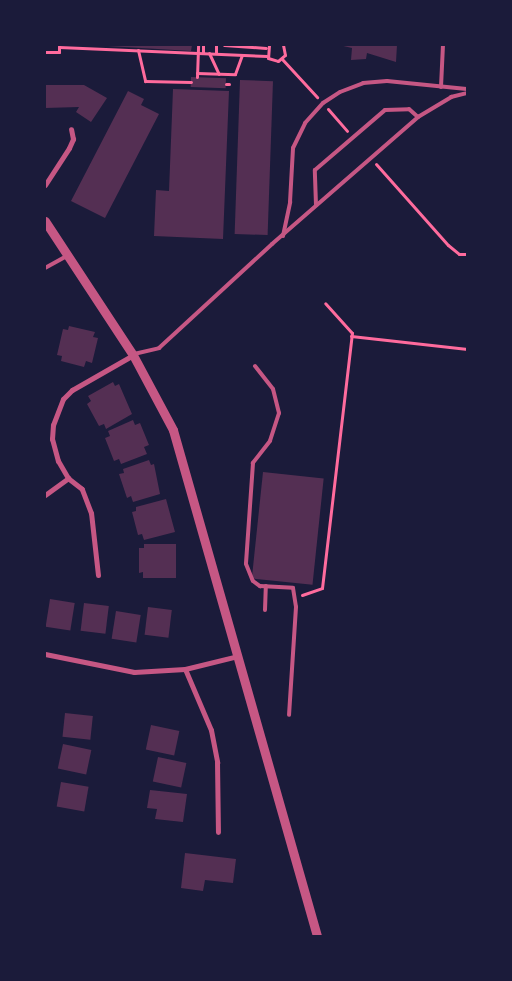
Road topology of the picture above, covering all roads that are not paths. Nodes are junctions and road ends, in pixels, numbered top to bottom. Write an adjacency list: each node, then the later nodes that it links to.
1 (443, 45): 2 (lane)
2 (441, 87): 3 (lane); 9 (lane)
3 (467, 91): 4 (lane)
4 (418, 117): 7 (lane); 7 (lane)
5 (71, 129): 6 (street)
6 (45, 185)
7 (316, 205): 9 (lane)
8 (45, 221): 10 (street)
9 (282, 236): 12 (lane)
10 (68, 255): 11 (lane); 12 (street)
11 (45, 268)
12 (133, 355): 14 (street); 20 (street)
13 (255, 366): 17 (lane)
14 (68, 478): 15 (street); 16 (street)
15 (45, 494)
16 (98, 574)
17 (266, 586): 18 (lane); 22 (lane)
18 (265, 610)
19 (45, 654): 21 (street)
20 (239, 656): 21 (street); 24 (street)
21 (185, 669): 23 (street)
22 (290, 715)
23 (218, 832)
24 (317, 936)

